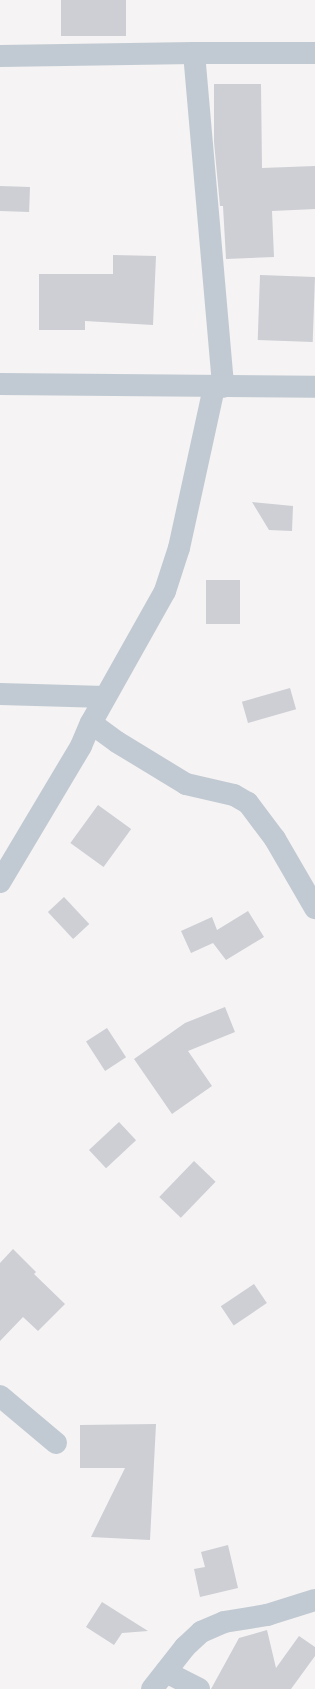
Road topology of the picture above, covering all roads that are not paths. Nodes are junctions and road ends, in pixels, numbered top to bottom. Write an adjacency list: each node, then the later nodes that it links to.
1 (194, 53): 2 (street); 3 (street); 5 (street)
2 (315, 53)
3 (0, 56)
4 (0, 384): 5 (street)
5 (219, 387): 6 (street); 8 (street)
6 (315, 387)
7 (0, 694): 8 (street)
8 (105, 697): 9 (street)
9 (91, 723): 10 (street); 11 (street)
10 (0, 882)
11 (315, 908)
12 (0, 1396): 13 (street)
13 (56, 1443)
14 (315, 1600): 15 (street)
15 (166, 1672): 16 (street); 17 (street)
16 (152, 1689)
17 (199, 1689)

